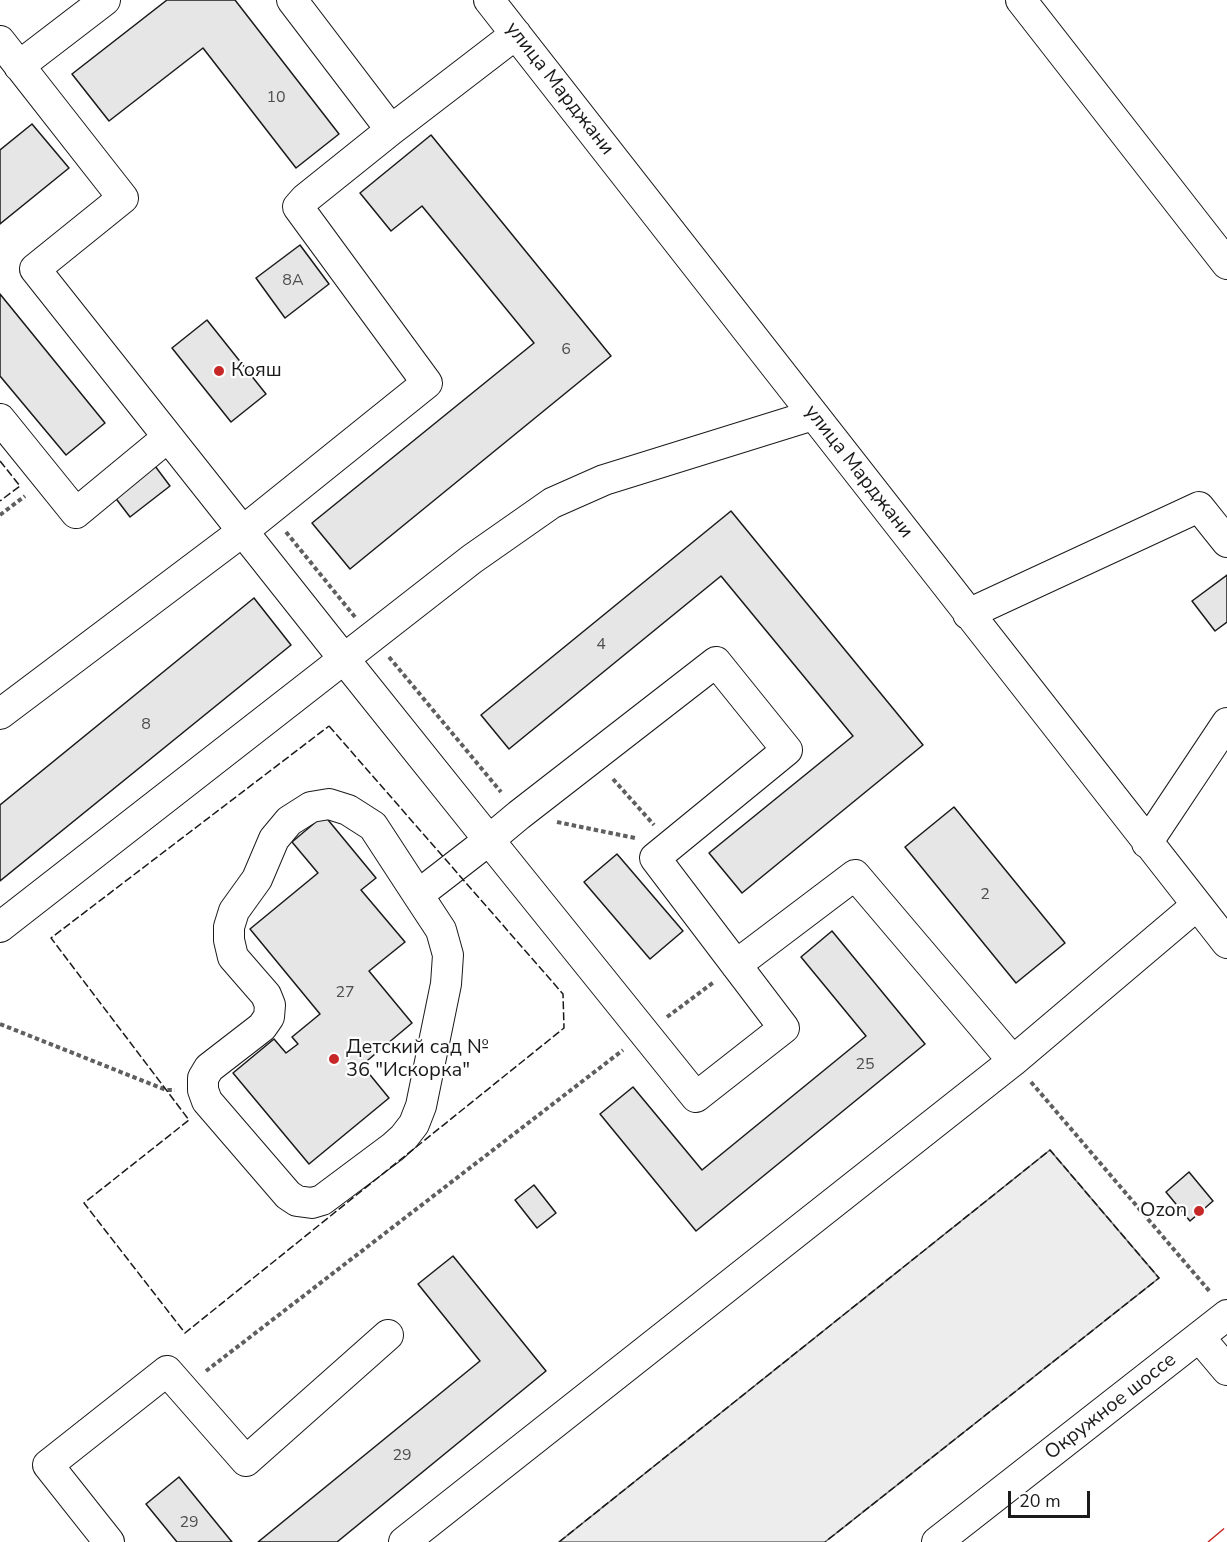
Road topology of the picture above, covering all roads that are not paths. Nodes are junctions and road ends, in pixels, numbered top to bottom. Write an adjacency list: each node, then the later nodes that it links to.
1 (105, 0): 7 (street)
2 (292, 0): 8 (street)
3 (489, 0): 5 (street, улица Марджани)
4 (1021, 0): 9 (street)
5 (516, 34): 8 (street); 10 (street, улица Марджани)
6 (0, 41): 7 (street)
7 (19, 66): 12 (street)
8 (391, 130): 13 (street)
9 (1227, 264)
10 (813, 415): 15 (street, улица Марджани); 16 (street)
11 (0, 419): 12 (street)
12 (168, 437): 13 (street)
13 (243, 531): 16 (street); 17 (street)
14 (1227, 542): 15 (street)
15 (968, 614): 20 (street, улица Марджани)
16 (344, 658): 19 (street); 23 (street)
17 (0, 714)
18 (1227, 723): 20 (street)
19 (489, 840): 21 (street); 25 (street); 25 (street)
20 (1147, 843): 22 (street, улица Марджани)
21 (418, 895): 21 (street)
22 (1196, 906): 24 (street, улица Марджани); 26 (street)
23 (0, 927)
24 (1227, 943)
25 (736, 965): 26 (street)
26 (1013, 1061): 32 (street)
27 (1219, 1305): 29 (street, Окружное шоссе)
28 (388, 1335): 31 (street)
29 (1200, 1338): 30 (street); 33 (street, Окружное шоссе)
30 (1227, 1370)
31 (110, 1542)
32 (404, 1542)
33 (937, 1542)

